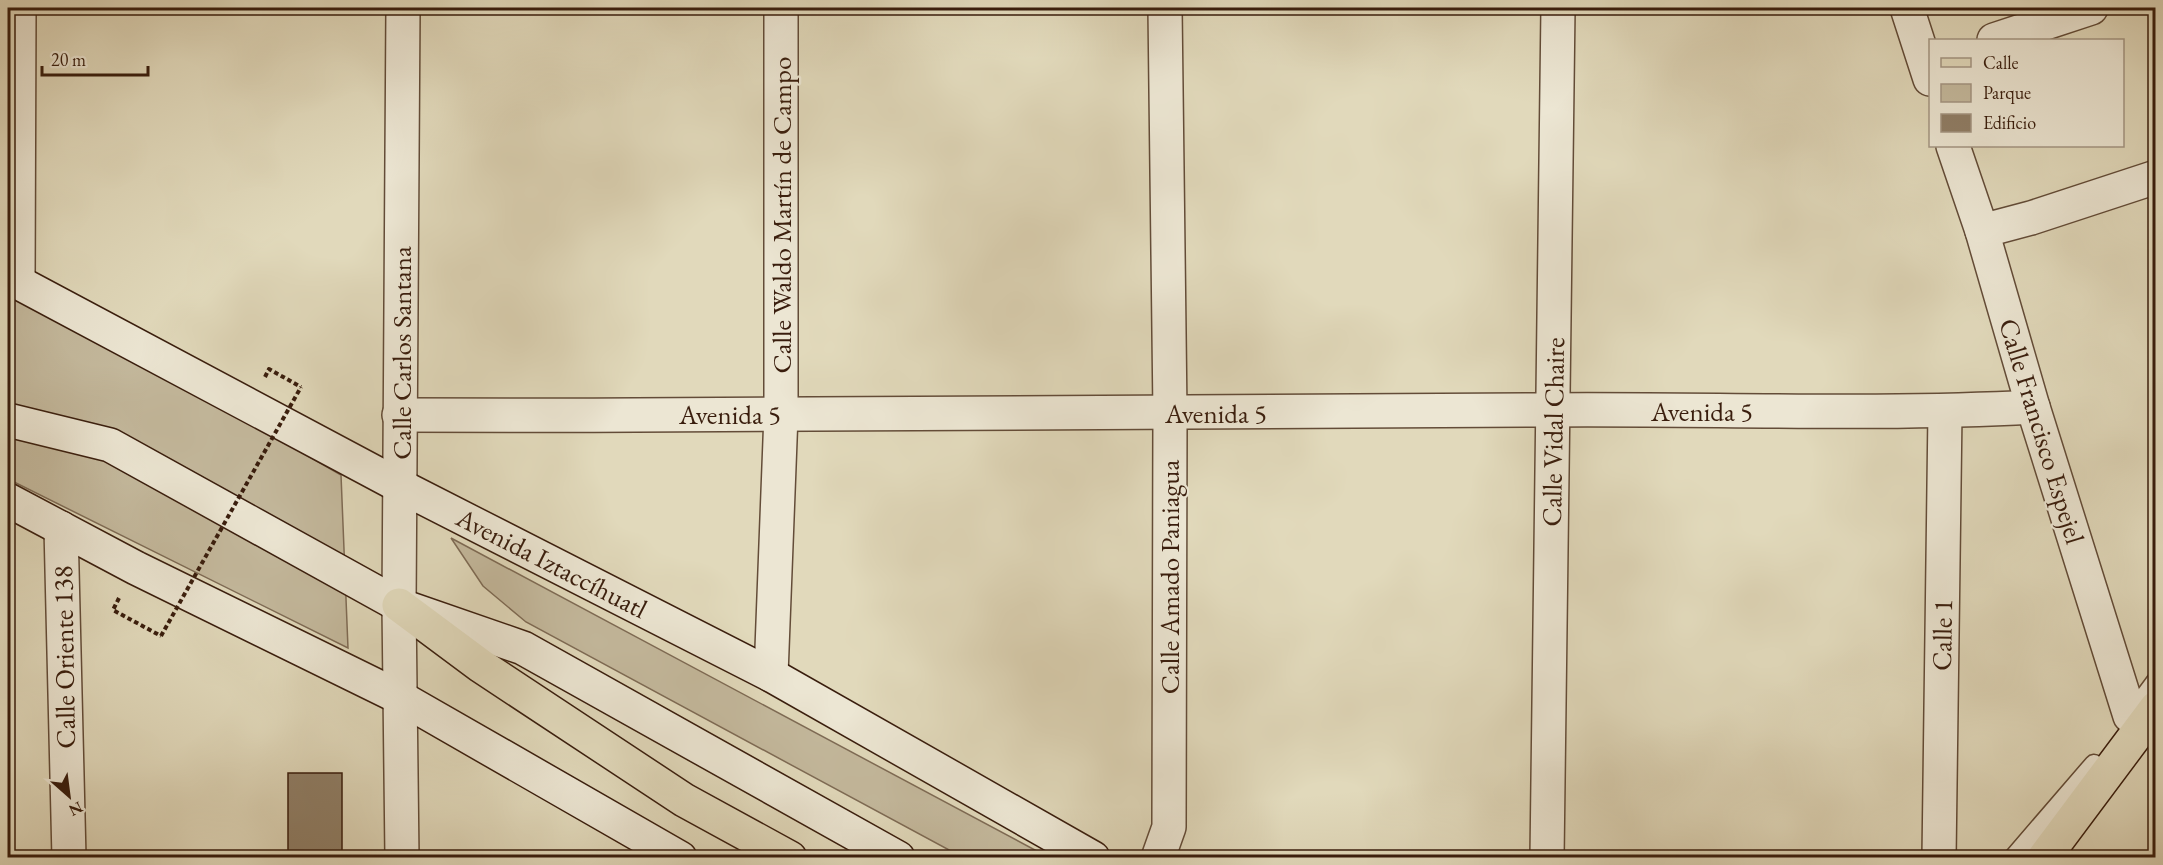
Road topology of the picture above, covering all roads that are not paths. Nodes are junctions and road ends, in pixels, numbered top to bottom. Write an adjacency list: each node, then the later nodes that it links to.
1 (19, 8): 13 (street)
2 (403, 8): 19 (street, Calle Carlos Santana)
3 (781, 8): 18 (street, Calle Waldo Martín de Campo)
4 (1166, 8): 17 (street, Calle Amado Paniagua)
5 (1558, 8): 15 (street, Calle Vidal Chaire)
6 (1907, 8): 9 (street)
7 (2091, 8): 8 (street)
8 (1997, 39)
9 (1929, 69)
10 (1953, 147): 12 (street, Calle Francisco Espejel)
11 (2156, 177): 12 (street)
12 (1982, 231): 14 (street, Calle Francisco Espejel)
13 (13, 279): 21 (street, Avenida Iztaccíhuatl)
14 (2033, 407): 16 (street, Avenida 5); 28 (street, Calle Francisco Espejel)
15 (1553, 410): 16 (street, Avenida 5); 17 (street, Avenida 5); 36 (street, Calle Vidal Chaire)
16 (1945, 412): 37 (street, Calle 1)
17 (1170, 413): 18 (street, Avenida 5); 35 (street, Calle Amado Paniagua)
18 (781, 414): 19 (street, Avenida 5); 25 (street, Calle Waldo Martín de Campo)
19 (399, 415): 21 (street, Calle Carlos Santana)
20 (8, 420): 24 (street)
21 (400, 486): 24 (street, Calle Carlos Santana); 25 (street, Avenida Iztaccíhuatl)
22 (8, 500): 23 (street)
23 (61, 528): 27 (street); 29 (street, Calle Oriente 138)
24 (399, 605): 27 (street, Calle Carlos Santana); 32 (main road); 33 (street)
25 (771, 675): 34 (street, Avenida Iztaccíhuatl)
26 (2156, 681): 28 (lane)
27 (401, 698): 30 (street, Calle Carlos Santana); 31 (street)
28 (2143, 712): 38 (lane); 39 (main road)
29 (69, 858)
30 (402, 858)
31 (680, 858)
32 (790, 858)
33 (898, 858)
34 (1093, 858)
35 (1158, 858)
36 (1547, 858)
37 (1939, 858)
38 (2013, 858)
39 (2044, 858)

